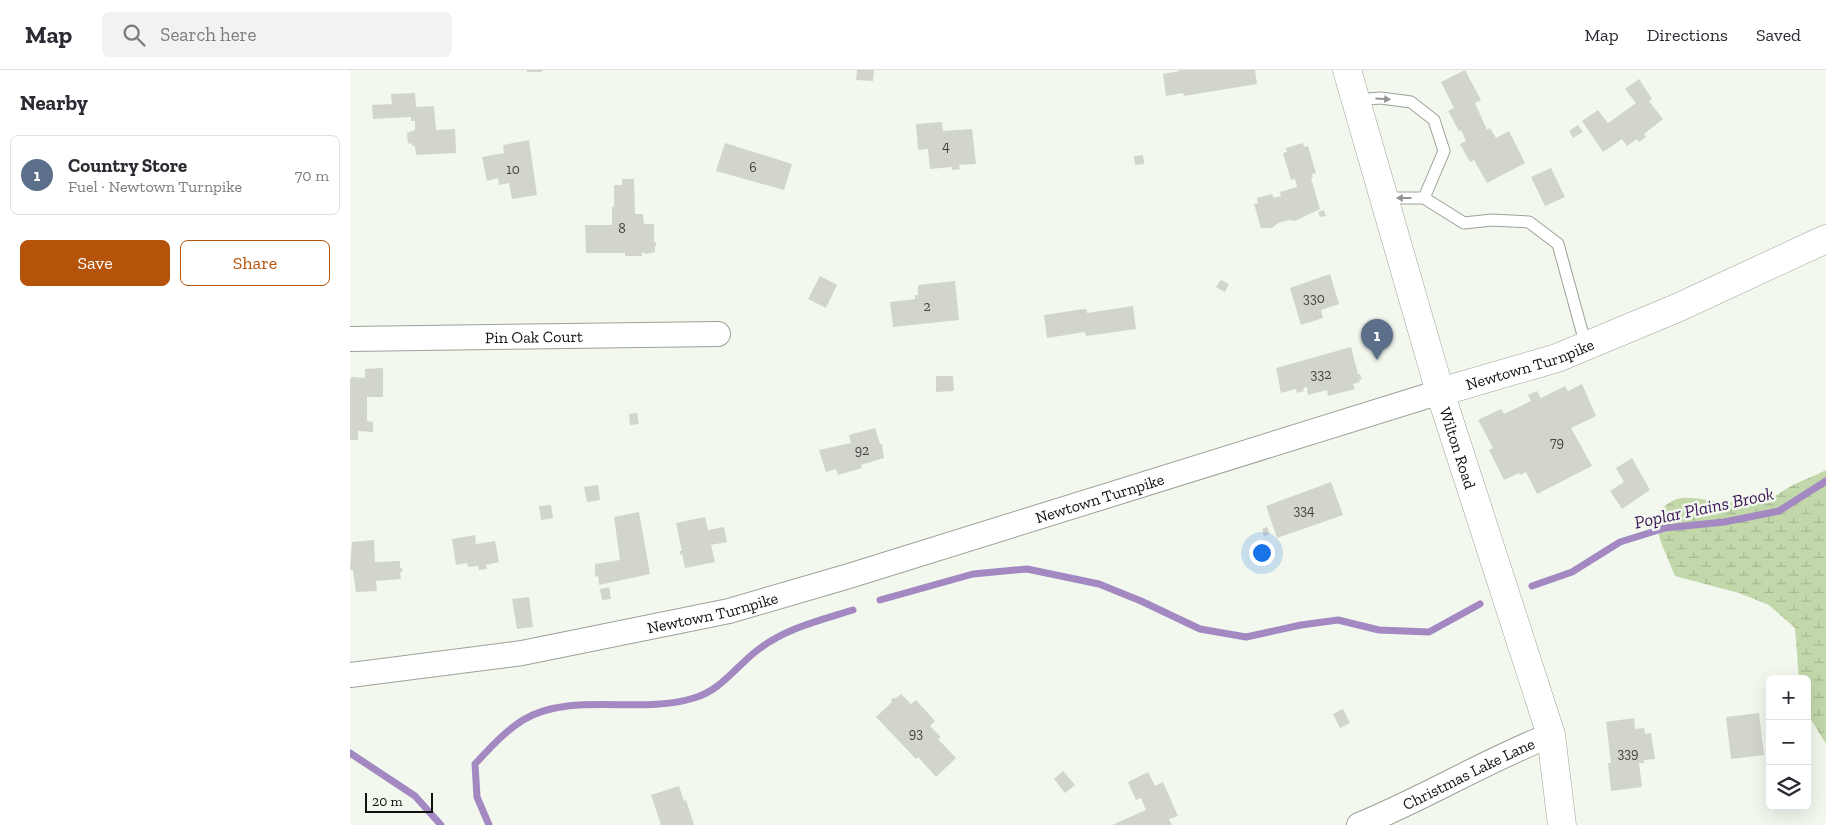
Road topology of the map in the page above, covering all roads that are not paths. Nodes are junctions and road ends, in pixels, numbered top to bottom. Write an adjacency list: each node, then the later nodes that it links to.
1 (1347, 70): 2 (main road, Wilton Road)
2 (1355, 100): 3 (main road, Wilton Road); 4 (lane, one-way to 4)
3 (1383, 198): 4 (lane, one-way to 3); 9 (main road, Wilton Road)
4 (1424, 198): 8 (lane)
5 (1826, 239): 8 (main road, Newtown Turnpike)
6 (718, 334): 7 (street, Pin Oak Court)
7 (350, 339)
8 (1586, 346): 9 (main road, Newtown Turnpike)
9 (1440, 392): 10 (street, Newtown Turnpike); 11 (main road, Wilton Road)
10 (350, 675)
11 (1551, 735): 12 (street, Christmas Lake Lane); 13 (main road, Wilton Road)
12 (1359, 825)
13 (1562, 825)

